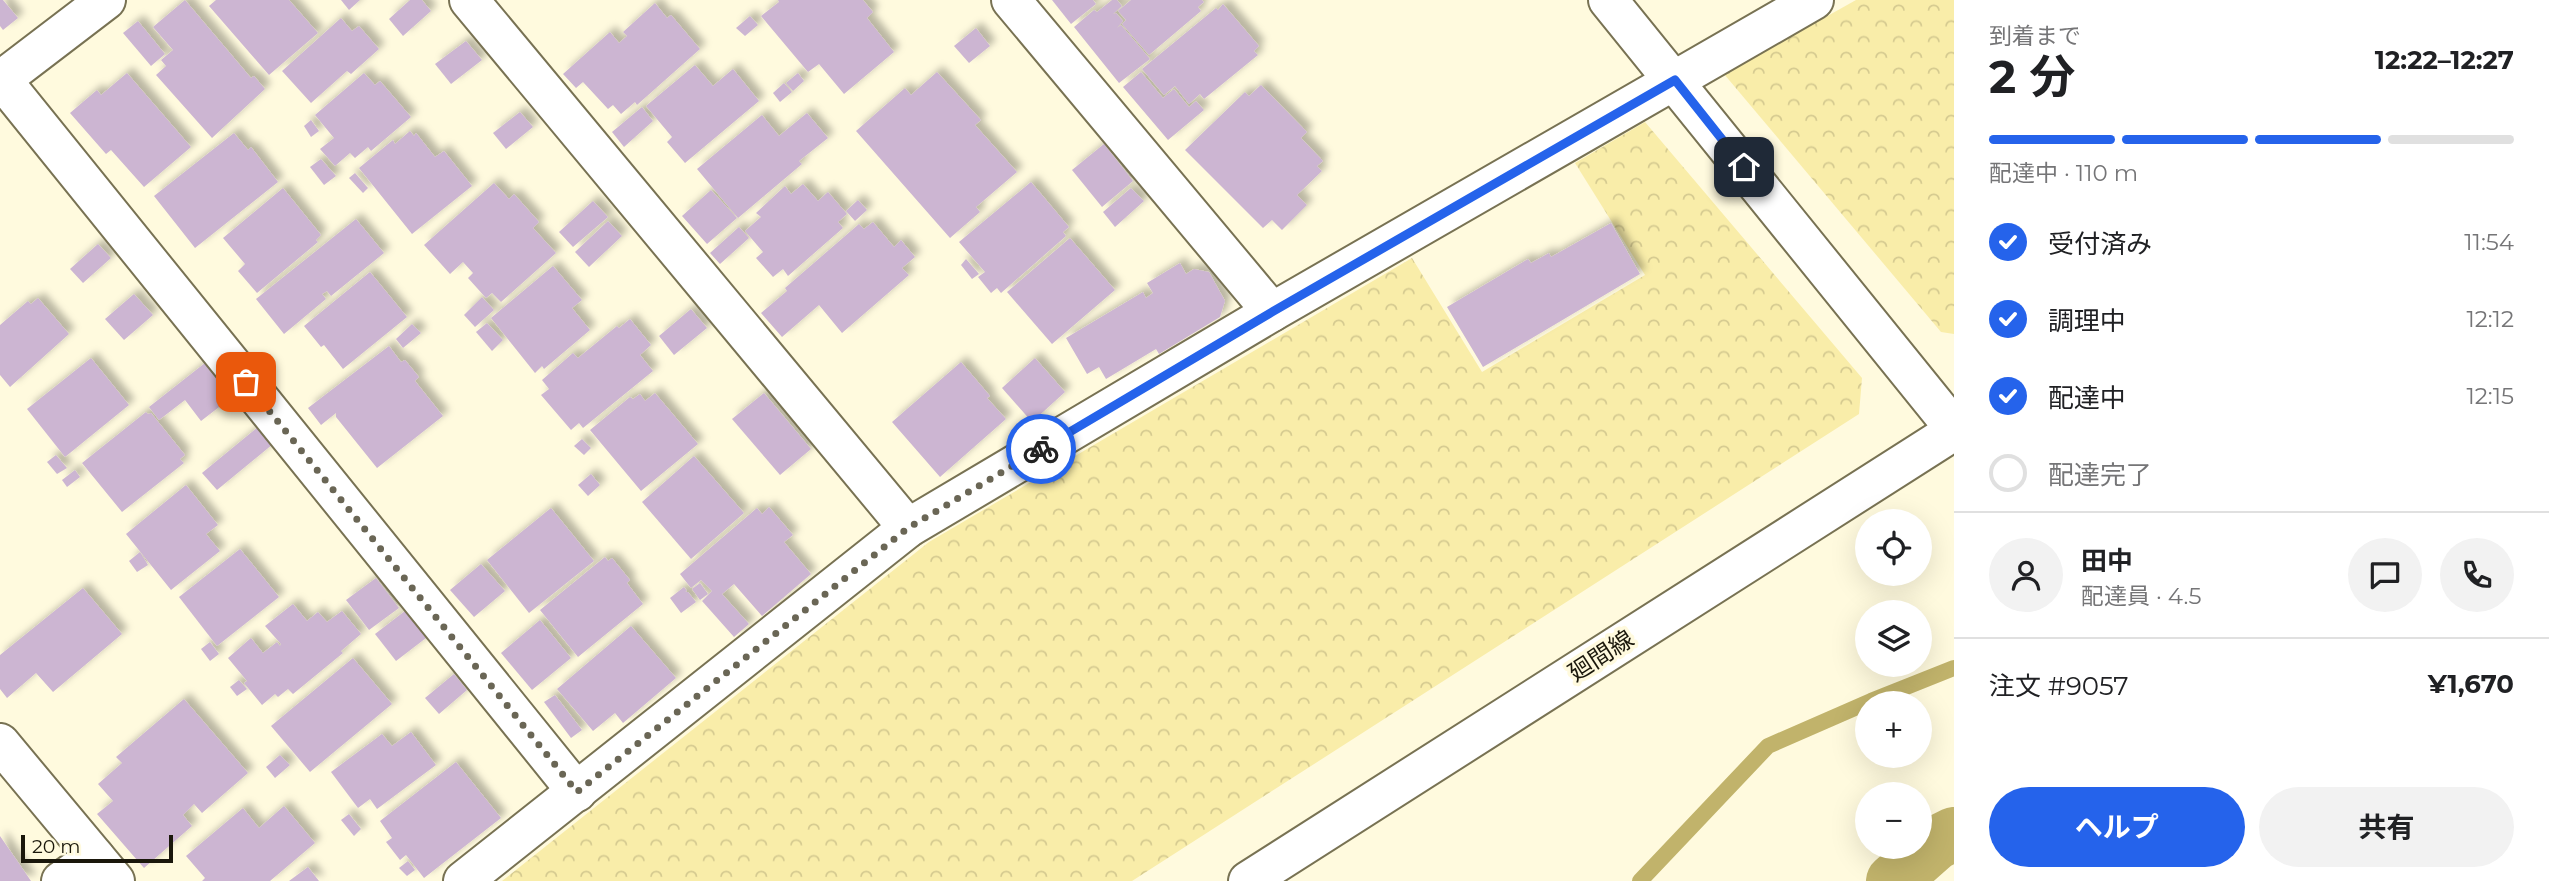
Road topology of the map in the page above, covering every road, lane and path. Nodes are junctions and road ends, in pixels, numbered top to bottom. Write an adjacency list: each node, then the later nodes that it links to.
1 (106, 0): 7 (street)
2 (469, 0): 10 (street)
3 (1011, 0): 8 (street)
4 (1608, 0): 6 (street)
5 (1814, 0): 6 (street)
6 (1675, 80): 8 (street); 9 (street)
7 (1, 81): 12 (street)
8 (1272, 312): 10 (street)
9 (1954, 429): 16 (street, 廻間線)
10 (908, 528): 12 (street)
11 (0, 743): 13 (street)
12 (577, 792): 15 (street)
13 (105, 869): 14 (street)
14 (61, 881)
15 (463, 881)
16 (1248, 881)

